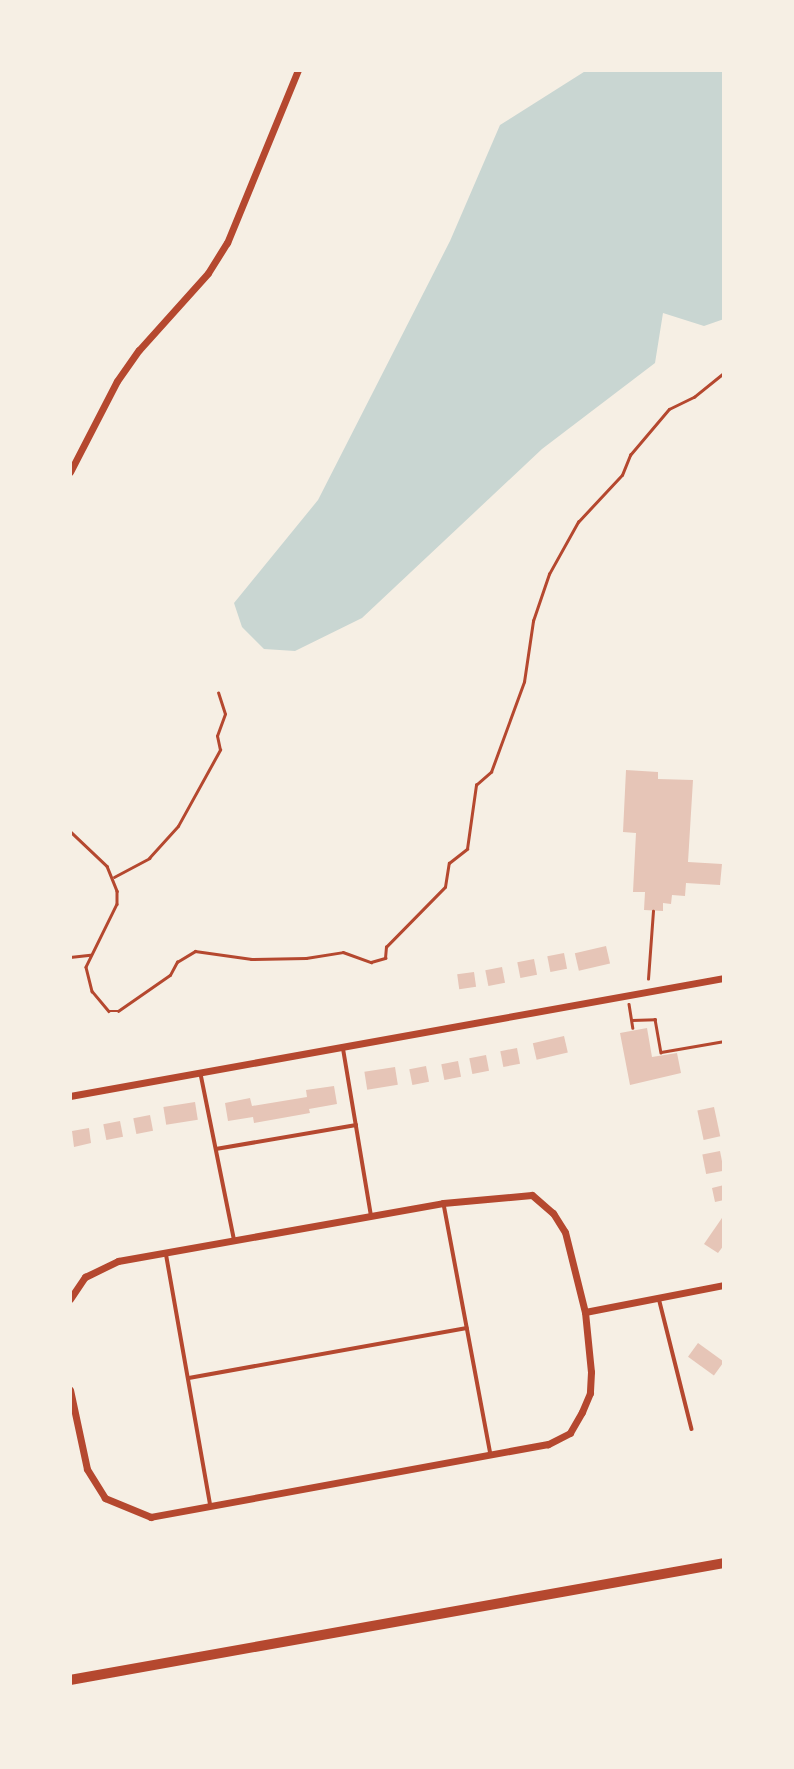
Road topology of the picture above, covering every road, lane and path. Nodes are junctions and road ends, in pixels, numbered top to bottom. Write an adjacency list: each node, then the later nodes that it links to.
1 (298, 70): 3 (street)
2 (724, 373): 8 (path)
3 (70, 472)
4 (218, 693): 6 (path)
5 (70, 831): 6 (path)
6 (114, 877): 8 (path)
7 (653, 911): 11 (path)
8 (90, 956): 9 (path)
9 (70, 957)
10 (723, 978): 12 (street); 17 (street)
11 (648, 979)
12 (724, 988)
13 (629, 1003): 14 (path)
14 (632, 1020): 15 (path); 16 (path)
15 (633, 1028)
16 (724, 1041)
17 (343, 1046): 18 (street); 20 (lane)
18 (200, 1071): 19 (street); 21 (lane)
19 (70, 1096)
20 (356, 1125): 21 (lane); 23 (lane)
21 (216, 1149): 24 (lane)
22 (443, 1203): 23 (street); 29 (street); 30 (lane)
23 (371, 1217): 24 (street)
24 (234, 1240): 25 (street)
25 (166, 1252): 28 (street); 31 (lane)
26 (724, 1285): 27 (street)
27 (659, 1298): 29 (street); 34 (lane)
28 (70, 1299)
29 (585, 1312): 35 (street)
30 (467, 1328): 31 (lane); 35 (lane)
31 (189, 1378): 36 (lane)
32 (70, 1390): 33 (street)
33 (71, 1407): 36 (street)
34 (692, 1429)
35 (491, 1457): 36 (street)
36 (212, 1508)
37 (724, 1563): 38 (main road)
38 (70, 1681)

